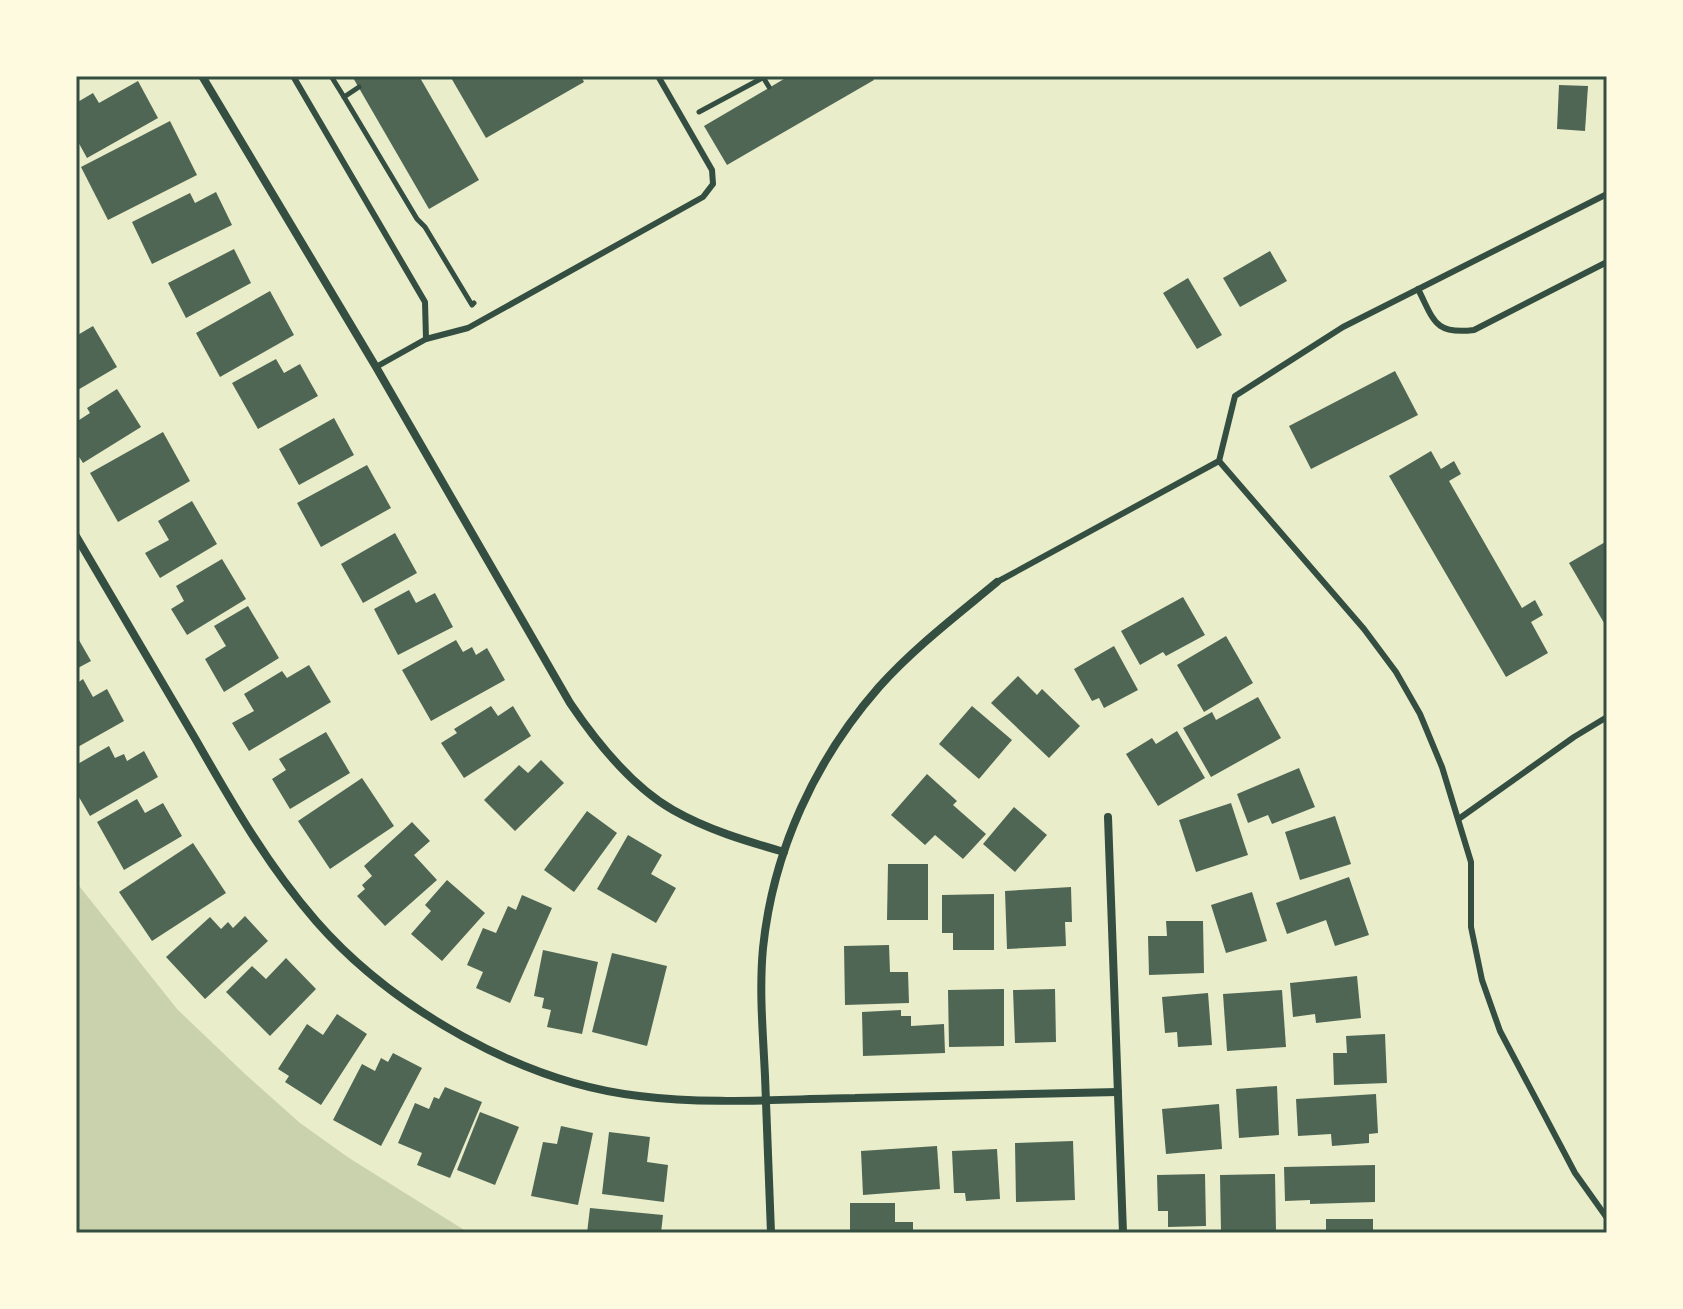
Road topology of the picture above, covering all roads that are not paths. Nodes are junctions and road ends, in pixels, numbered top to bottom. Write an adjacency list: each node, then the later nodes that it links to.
1 (202, 76): 8 (street)
2 (293, 76): 7 (lane)
3 (658, 76): 7 (lane)
4 (1607, 194): 6 (lane)
5 (1607, 262): 6 (lane)
6 (1418, 289): 9 (lane)
7 (426, 339): 8 (lane)
8 (376, 367): 15 (street)
9 (1219, 461): 11 (lane); 14 (lane)
10 (76, 536): 17 (street)
11 (997, 582): 15 (street)
12 (1607, 717): 14 (lane)
13 (1108, 817): 16 (street)
14 (1460, 818): 18 (lane)
15 (784, 852): 17 (street)
16 (1118, 1092): 17 (street); 20 (street)
17 (766, 1099): 19 (street)
18 (1607, 1218)
19 (771, 1233)
20 (1123, 1233)

